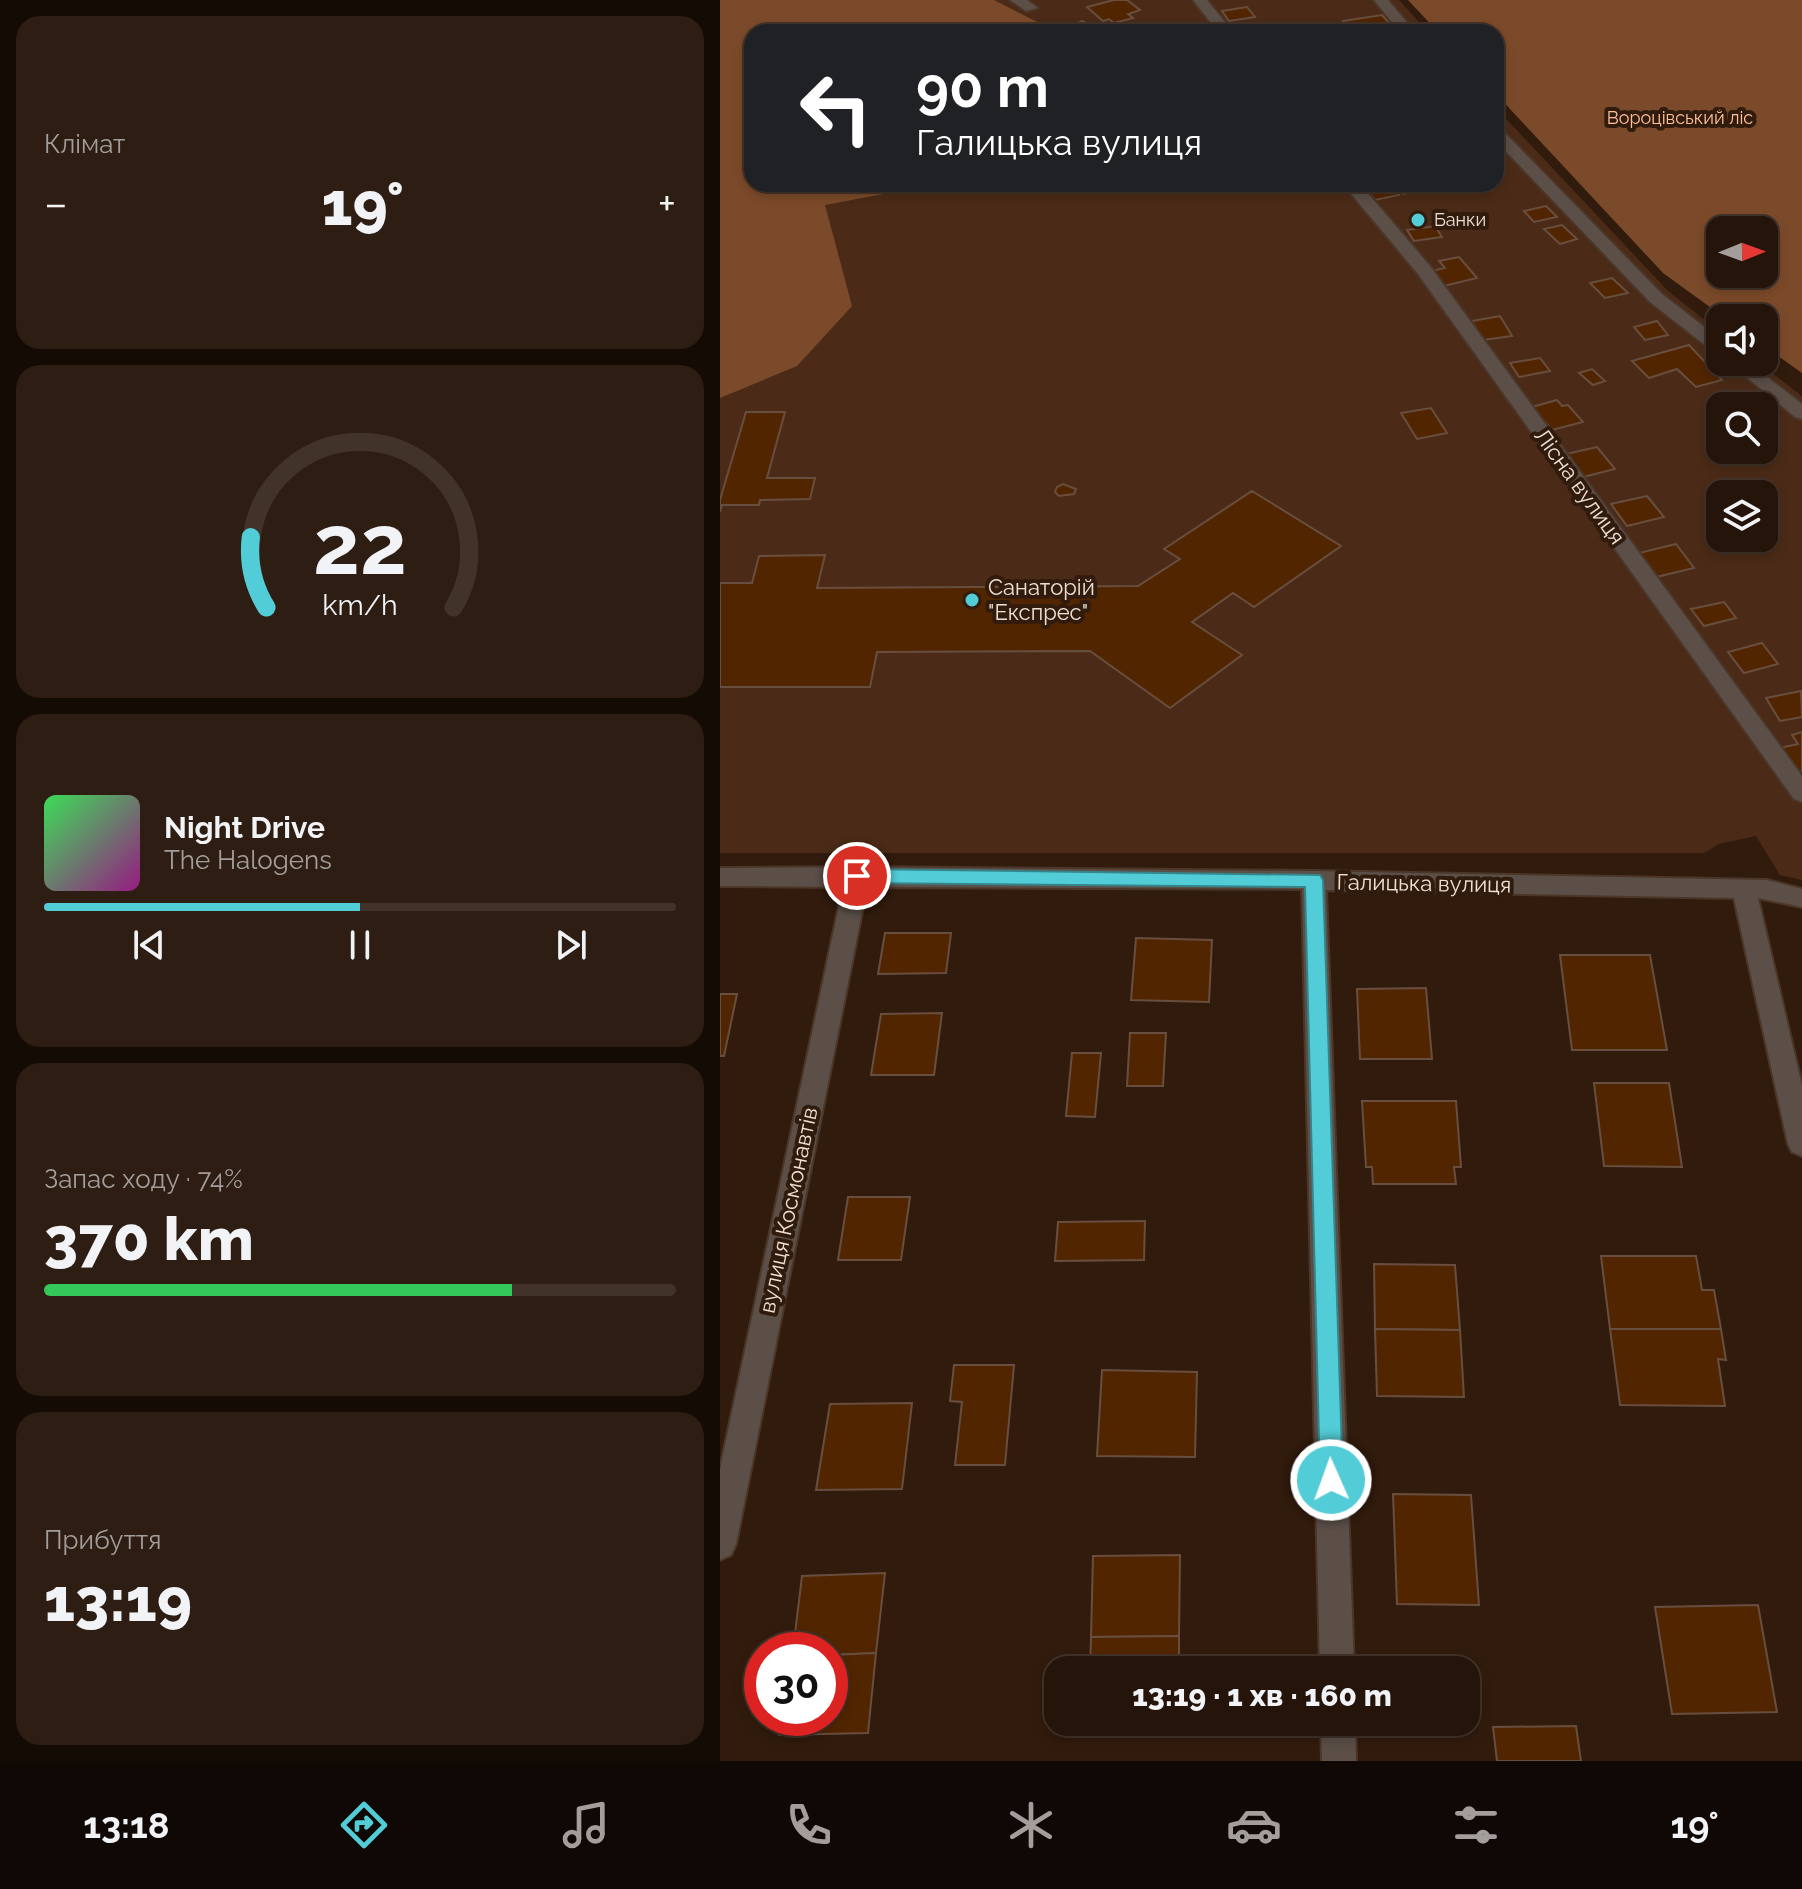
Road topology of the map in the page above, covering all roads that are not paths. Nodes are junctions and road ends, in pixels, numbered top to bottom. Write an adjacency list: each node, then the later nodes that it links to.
1 (1017, 0): 4 (street)
2 (1200, 0): 5 (street)
3 (1381, 0): 6 (street)
4 (1031, 8)
5 (1220, 24)
6 (1401, 24)
7 (1504, 140): 9 (street)
8 (1358, 192): 12 (street, Лісна вулиця)
9 (1706, 337)
10 (1755, 376): 11 (street)
11 (1802, 413)
12 (1802, 793)
13 (857, 876): 14 (street, Галицька вулиця); 15 (street, Галицька вулиця); 19 (street, вулиця Космонавтів)
14 (720, 877)
15 (1314, 880): 17 (street, Галицька вулиця); 20 (street)
16 (1801, 885): 17 (street, Галицька вулиця)
17 (1744, 889): 18 (street)
18 (1802, 1144)
19 (720, 1544)
20 (1337, 1656)
21 (1338, 1736): 22 (street)
22 (1339, 1761)

